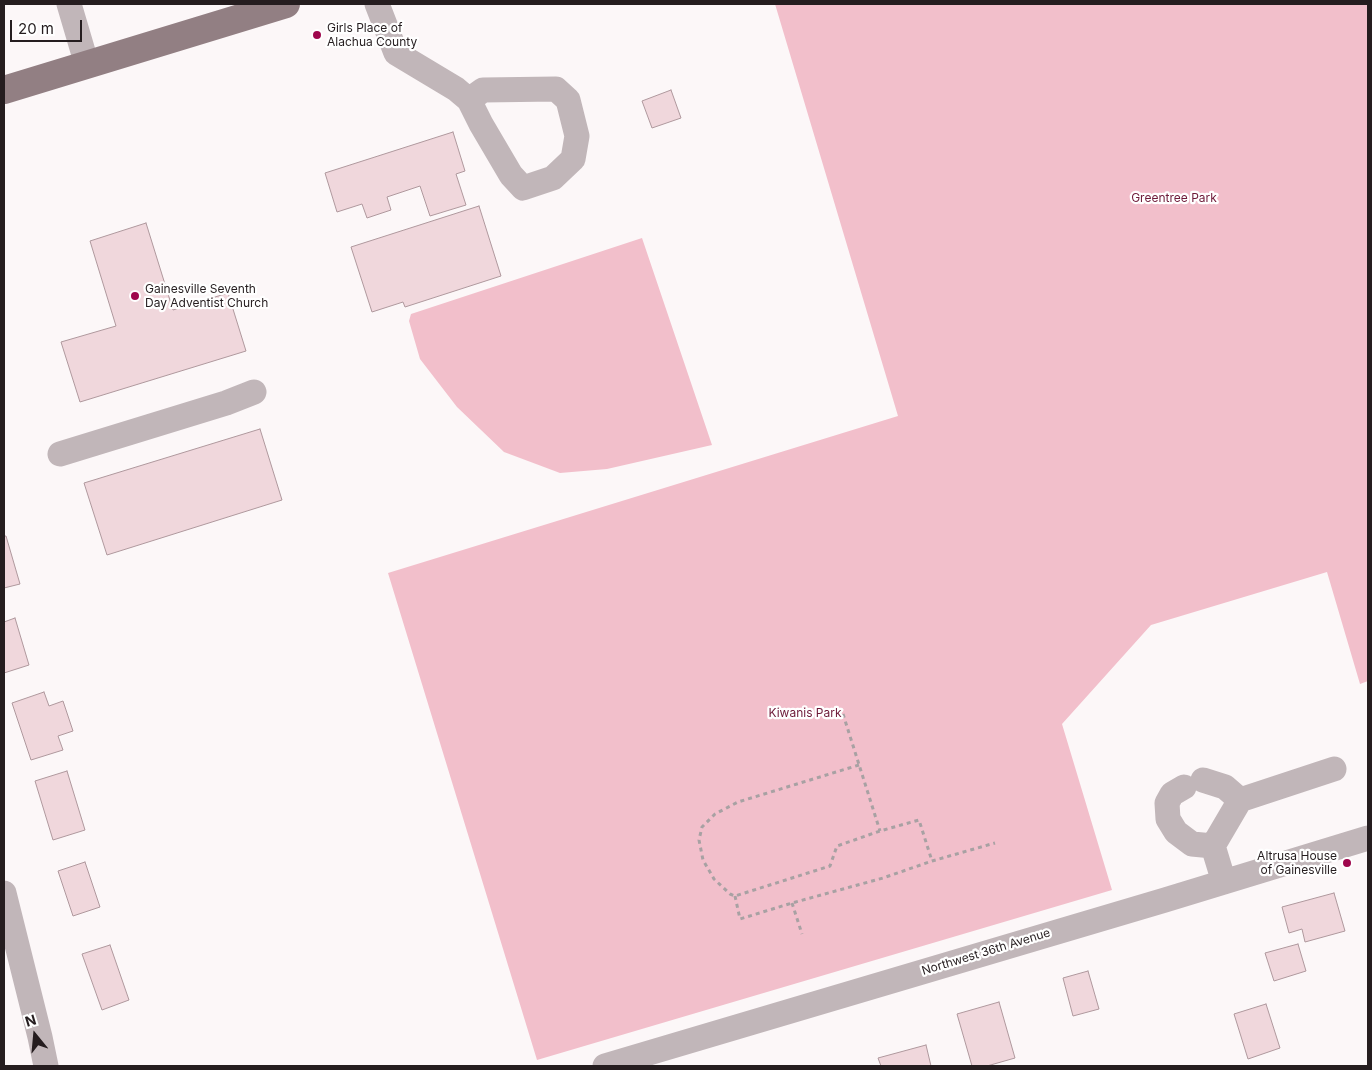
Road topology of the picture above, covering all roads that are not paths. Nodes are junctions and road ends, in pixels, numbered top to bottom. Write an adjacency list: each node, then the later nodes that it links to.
1 (69, 4): 4 (street)
2 (286, 4): 4 (main road)
3 (377, 4): 6 (street)
4 (87, 65): 5 (main road)
5 (4, 90)
6 (469, 100): 6 (street)
7 (254, 392): 8 (street)
8 (60, 454)
9 (1334, 769): 10 (street)
10 (1240, 800): 12 (street); 12 (street)
11 (1368, 838): 13 (street, Northwest 36th Avenue)
12 (1213, 846): 13 (street)
13 (1224, 882): 15 (street, Northwest 36th Avenue)
14 (5, 908): 16 (street)
15 (677, 1056): 17 (street, Northwest 36th Avenue)
16 (46, 1066)
17 (605, 1066)

